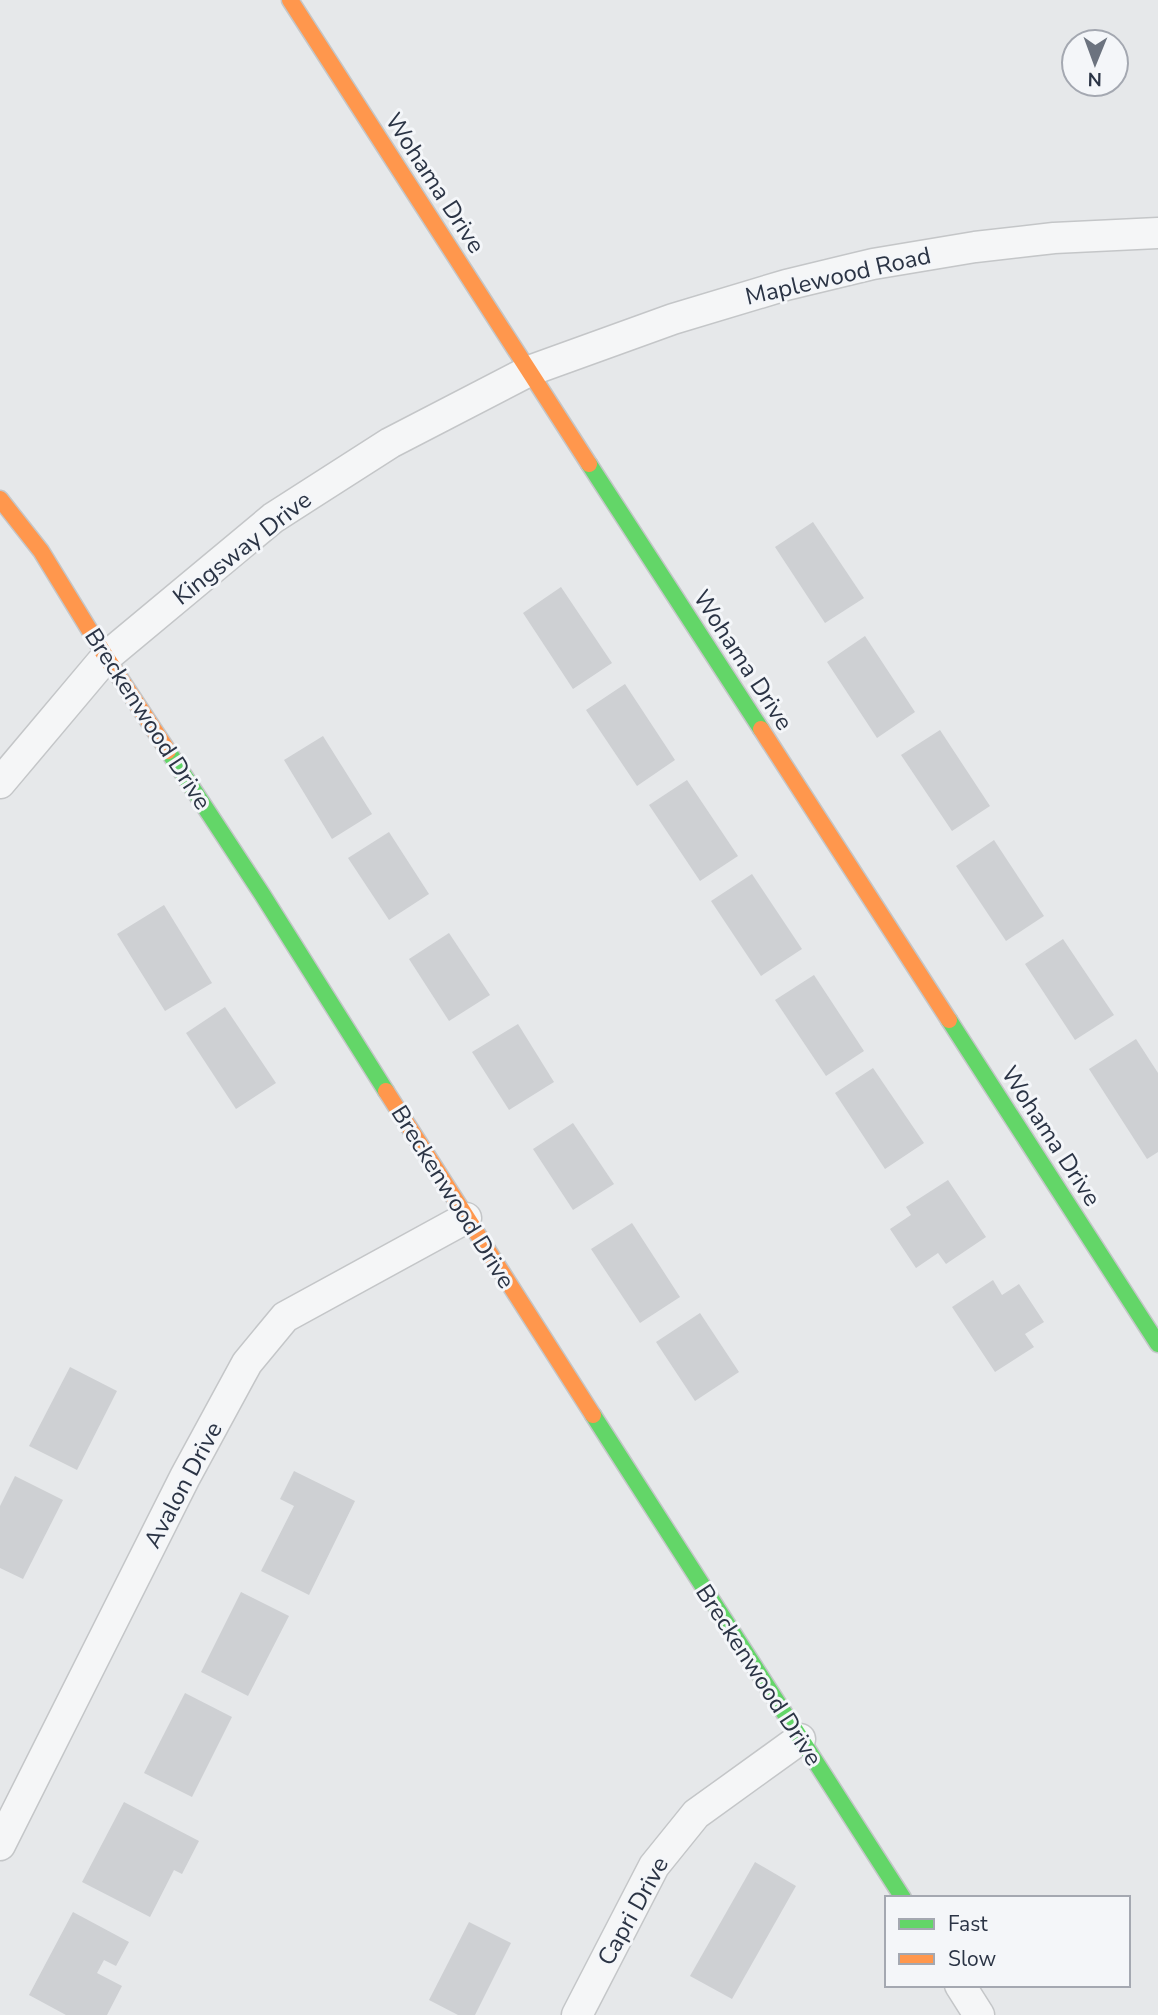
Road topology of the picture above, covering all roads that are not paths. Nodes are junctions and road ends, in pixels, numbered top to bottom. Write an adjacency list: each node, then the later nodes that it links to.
1 (289, 0): 3 (street, Wohama Drive)
2 (1158, 233): 3 (street, Maplewood Road)
3 (529, 371): 5 (street, Kingsway Drive); 8 (street, Wohama Drive)
4 (0, 499): 5 (street, Breckenwood Drive)
5 (106, 657): 6 (street, Kingsway Drive); 7 (street, Breckenwood Drive)
6 (0, 783)
7 (466, 1218): 9 (street, Breckenwood Drive); 10 (street, Avalon Drive)
8 (1158, 1343)
9 (800, 1739): 11 (street, Breckenwood Drive); 13 (street, Capri Drive)
10 (0, 1845)
11 (902, 1896)
12 (961, 1987): 14 (street)
13 (577, 2015)
14 (979, 2015)

